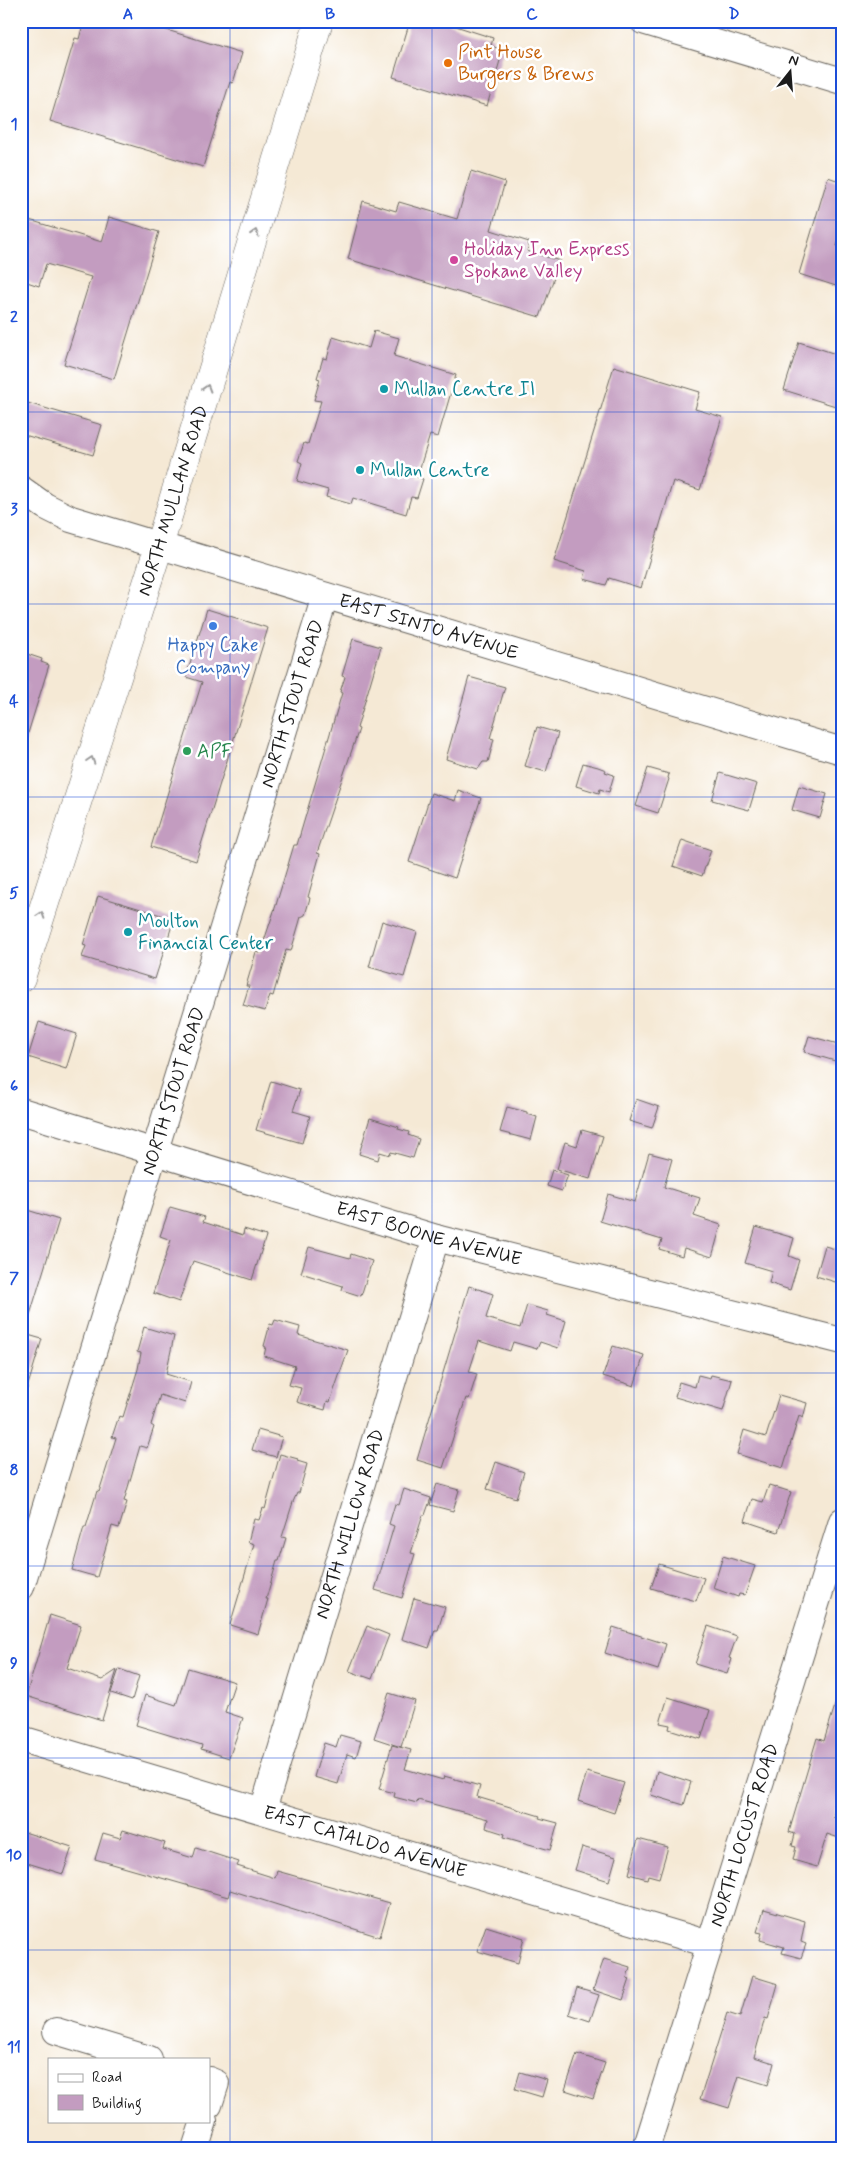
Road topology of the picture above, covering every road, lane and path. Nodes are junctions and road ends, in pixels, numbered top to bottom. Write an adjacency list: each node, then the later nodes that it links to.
1 (319, 21): 5 (main road, NORTH MULLAN ROAD, one-way to 1)
2 (644, 21): 3 (street)
3 (842, 81)
4 (21, 489): 5 (street, EAST SINTO AVENUE)
5 (159, 546): 6 (street, EAST SINTO AVENUE); 8 (main road, NORTH MULLAN ROAD, one-way to 5)
6 (325, 596): 7 (street, EAST SINTO AVENUE); 10 (street, NORTH STOUT ROAD)
7 (842, 751)
8 (21, 978)
9 (21, 1111): 10 (street, EAST BOONE AVENUE)
10 (154, 1152): 11 (street, EAST BOONE AVENUE); 14 (street, NORTH STOUT ROAD)
11 (436, 1238): 12 (street, EAST BOONE AVENUE); 16 (street, NORTH WILLOW ROAD)
12 (842, 1341)
13 (842, 1521): 17 (street, NORTH LOCUST ROAD)
14 (21, 1588)
15 (21, 1739): 16 (street, EAST CATALDO AVENUE)
16 (262, 1810): 17 (street, EAST CATALDO AVENUE)
17 (709, 1944): 22 (street, NORTH LOCUST ROAD)
18 (56, 2031): 19 (street)
19 (146, 2058)
20 (204, 2122): 21 (street)
21 (195, 2149)
22 (646, 2149)

